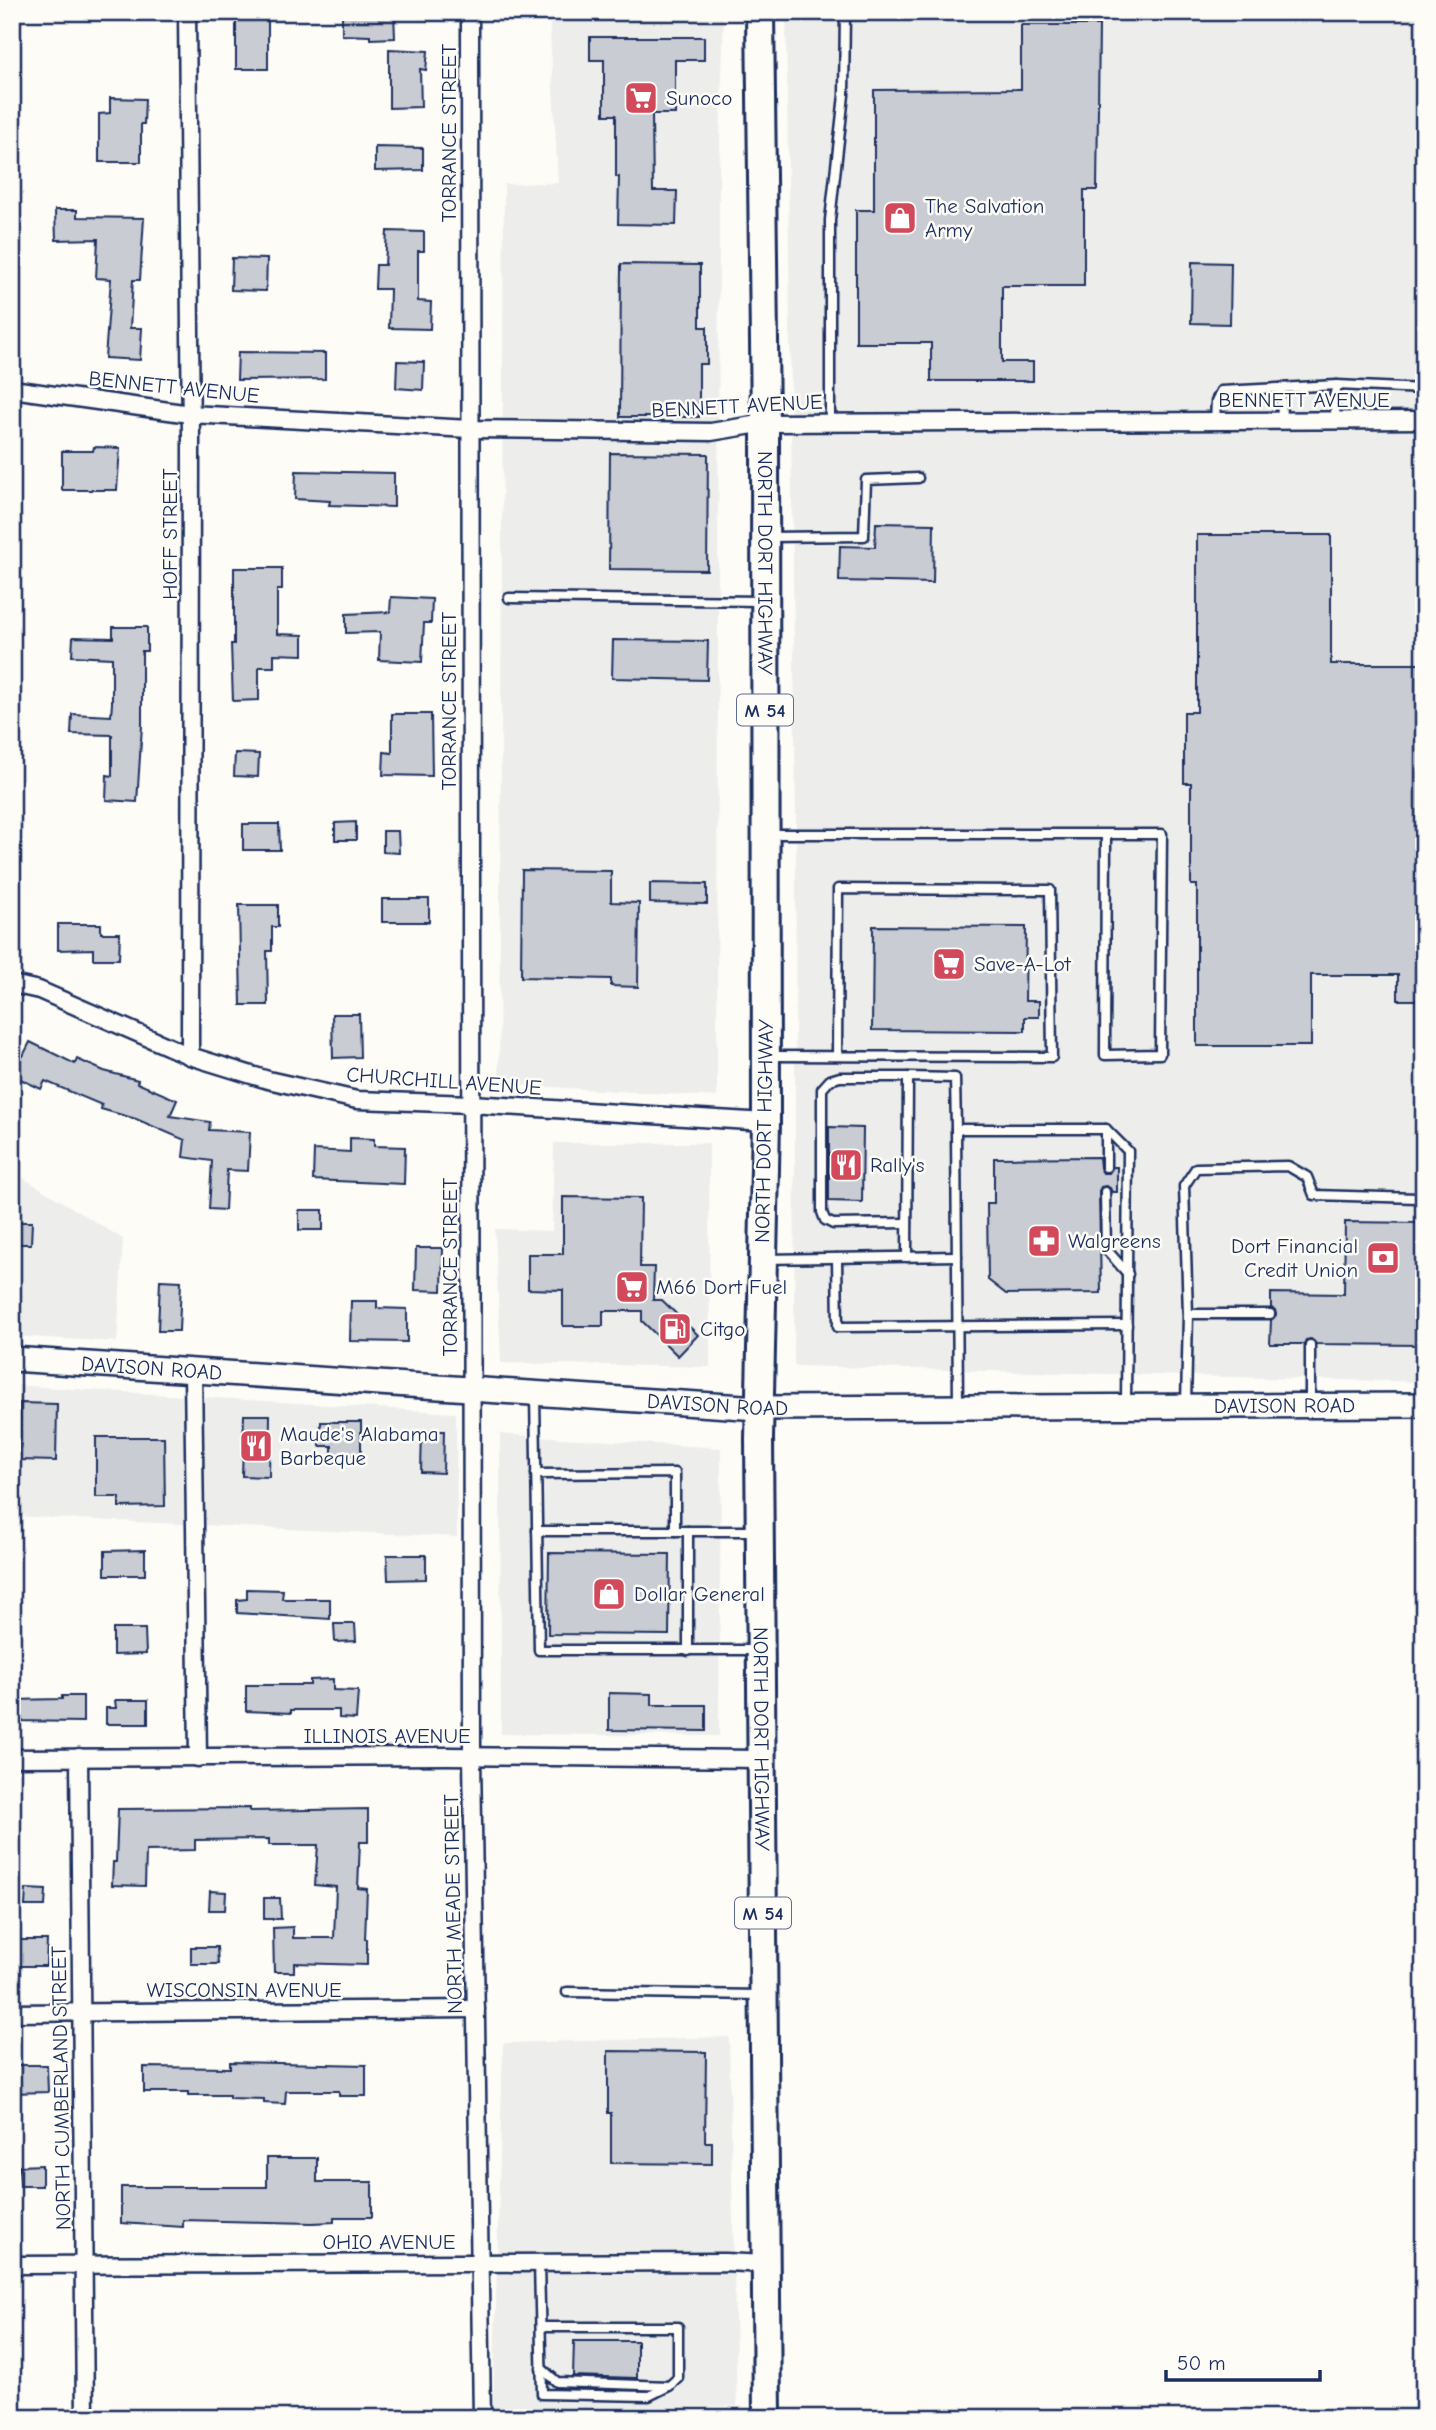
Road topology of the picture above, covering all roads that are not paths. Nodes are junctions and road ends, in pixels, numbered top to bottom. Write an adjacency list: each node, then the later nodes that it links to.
1 (187, 12): 9 (street, HOFF STREET)
2 (470, 12): 16 (street, TORRANCE STREET)
3 (760, 12): 14 (main road, NORTH DORT HIGHWAY / M 54)
4 (845, 12): 15 (lane)
5 (1337, 385): 6 (lane); 8 (lane); 12 (lane)
6 (1281, 388): 11 (lane); 13 (lane)
7 (12, 389): 9 (street, BENNETT AVENUE)
8 (1424, 389)
9 (190, 414): 16 (street, BENNETT AVENUE); 24 (street, HOFF STREET)
10 (1424, 420): 12 (street, BENNETT AVENUE)
11 (1282, 421): 12 (street, BENNETT AVENUE); 13 (street, BENNETT AVENUE)
12 (1336, 421)
13 (1215, 422): 15 (street, BENNETT AVENUE)
14 (765, 423): 15 (street, BENNETT AVENUE); 16 (street, BENNETT AVENUE); 18 (main road, NORTH DORT HIGHWAY / M 54)
15 (831, 423)
16 (470, 429): 28 (street, TORRANCE STREET)
17 (918, 478): 18 (lane)
18 (765, 537): 20 (main road, NORTH DORT HIGHWAY / M 54)
19 (509, 598): 20 (lane)
20 (765, 601): 21 (main road, NORTH DORT HIGHWAY / M 54)
21 (765, 834): 22 (lane); 25 (main road, NORTH DORT HIGHWAY / M 54)
22 (1106, 834): 22 (lane)
23 (12, 984): 24 (street, CHURCHILL AVENUE)
24 (190, 1056): 28 (street, CHURCHILL AVENUE)
25 (766, 1056): 26 (lane); 29 (main road, NORTH DORT HIGHWAY / M 54)
26 (837, 1056): 26 (lane)
27 (908, 1077): 30 (lane); 35 (lane); 35 (lane)
28 (471, 1104): 29 (street, CHURCHILL AVENUE); 48 (street, TORRANCE STREET)
29 (766, 1122): 39 (main road, NORTH DORT HIGHWAY / M 54)
30 (956, 1129): 31 (lane); 37 (lane)
31 (1106, 1129): 32 (lane); 40 (lane)
32 (1106, 1167)
33 (1105, 1192): 40 (lane)
34 (1421, 1200): 41 (lane)
35 (907, 1223): 36 (lane)
36 (907, 1256): 37 (lane); 38 (lane)
37 (957, 1256): 43 (lane)
38 (837, 1258): 39 (lane); 43 (lane)
39 (762, 1259): 55 (main road, NORTH DORT HIGHWAY / M 54)
40 (1128, 1274): 44 (lane)
41 (1188, 1314): 42 (lane); 53 (lane)
42 (1270, 1314)
43 (957, 1325): 44 (lane); 54 (lane)
44 (1127, 1325): 52 (lane)
45 (1310, 1345): 50 (lane)
46 (12, 1359): 47 (main road, DAVISON ROAD)
47 (193, 1371): 48 (main road, DAVISON ROAD); 66 (street)
48 (471, 1389): 49 (main road, DAVISON ROAD); 63 (street, NORTH MEADE STREET)
49 (535, 1395): 55 (main road, DAVISON ROAD); 56 (lane)
50 (1310, 1405): 51 (main road, DAVISON ROAD); 53 (main road, DAVISON ROAD)
51 (1424, 1405)
52 (1126, 1406): 53 (main road, DAVISON ROAD); 54 (main road, DAVISON ROAD)
53 (1186, 1406)
54 (958, 1407): 55 (main road, DAVISON ROAD)
55 (759, 1408): 60 (main road, NORTH DORT HIGHWAY / M 54)
56 (536, 1474): 57 (lane); 58 (lane)
57 (537, 1531): 58 (lane); 62 (lane)
58 (675, 1531): 59 (lane)
59 (688, 1531): 60 (lane); 62 (lane)
60 (760, 1531): 61 (main road, NORTH DORT HIGHWAY / M 54)
61 (761, 1650): 62 (lane); 67 (main road, NORTH DORT HIGHWAY / M 54)
62 (688, 1651)
63 (472, 1756): 66 (street, ILLINOIS AVENUE); 67 (street, ILLINOIS AVENUE); 70 (street, NORTH MEADE STREET)
64 (79, 1757): 65 (street, ILLINOIS AVENUE); 66 (street, ILLINOIS AVENUE); 71 (street, NORTH CUMBERLAND STREET)
65 (12, 1758)
66 (198, 1758)
67 (761, 1759): 69 (main road, NORTH DORT HIGHWAY / M 54)
68 (567, 1992): 69 (lane)
69 (763, 1995): 76 (main road, NORTH DORT HIGHWAY / M 54)
70 (476, 2009): 71 (street, WISCONSIN AVENUE); 74 (street, NORTH MEADE STREET)
71 (81, 2012): 72 (street, WISCONSIN AVENUE); 75 (street, NORTH CUMBERLAND STREET)
72 (12, 2013)
73 (539, 2262): 74 (street, OHIO AVENUE); 76 (street, OHIO AVENUE); 78 (lane)
74 (480, 2263): 75 (street, OHIO AVENUE); 82 (street, NORTH MEADE STREET)
75 (84, 2264): 77 (street, OHIO AVENUE); 81 (street, NORTH CUMBERLAND STREET)
76 (765, 2264): 83 (main road, NORTH DORT HIGHWAY / M 54)
77 (12, 2265)
78 (541, 2328): 79 (lane); 80 (lane)
79 (541, 2368): 80 (lane); 80 (lane)
80 (669, 2386)
81 (85, 2418)
82 (482, 2418)
83 (766, 2418)

